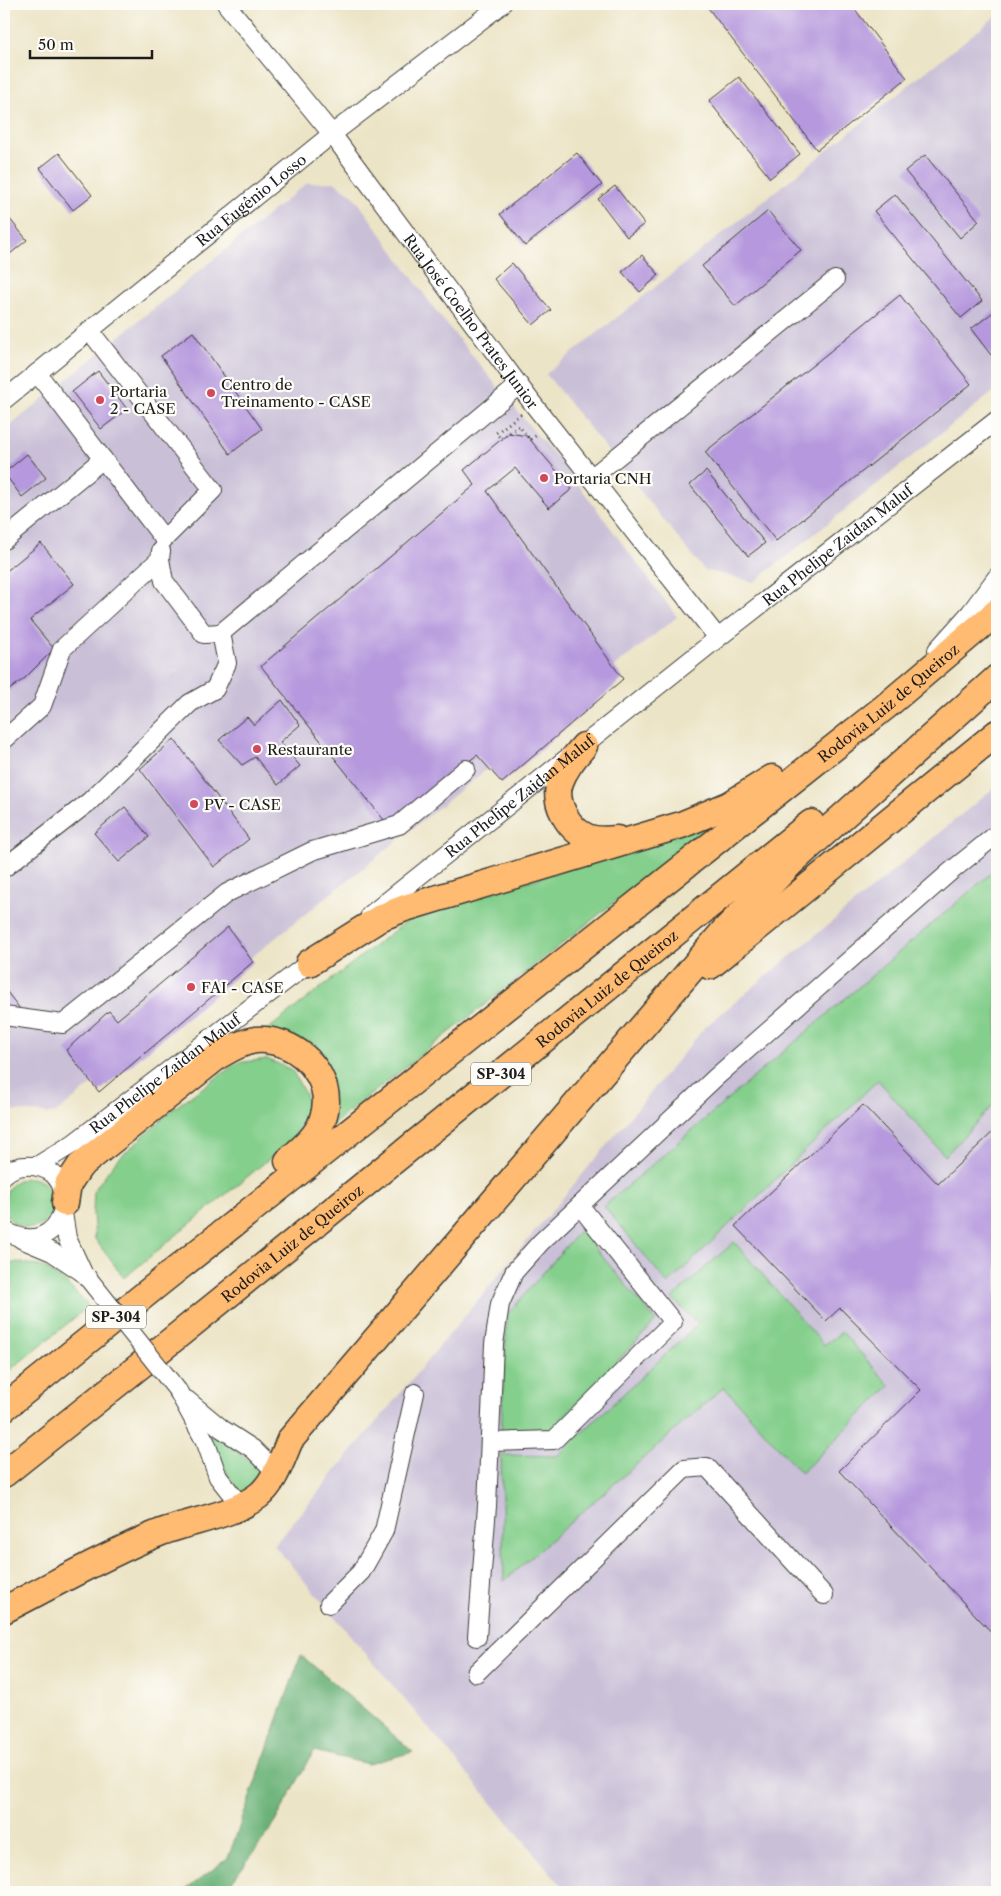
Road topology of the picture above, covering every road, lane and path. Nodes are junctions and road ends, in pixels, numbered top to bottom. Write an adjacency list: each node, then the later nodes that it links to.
1 (226, 4): 3 (street, Rua José Coelho Prates Junior)
2 (502, 4): 3 (street, Rua Eugênio Losso)
3 (332, 134): 5 (street, Rua Eugênio Losso); 7 (street, Rua José Coelho Prates Junior)
4 (835, 280): 13 (street)
5 (90, 331): 6 (street, Rua Eugênio Losso); 14 (street)
6 (37, 373): 8 (street, Rua Eugênio Losso); 12 (street)
7 (519, 385): 9 (street, Rua José Coelho Prates Junior); 19 (street)
8 (4, 400)
9 (533, 404): 11 (path); 13 (street, Rua José Coelho Prates Junior)
10 (997, 420): 20 (street, Rua Phelipe Zaidan Maluf)
11 (537, 434)
12 (103, 459): 14 (street); 15 (street)
13 (591, 478): 20 (street, Rua José Coelho Prates Junior)
14 (164, 539): 16 (street)
15 (4, 540)
16 (160, 559): 19 (street); 25 (street)
17 (997, 577): 23 (street)
18 (997, 612): 23 (highway, Rodovia Luiz de Queiroz / SP-304)
19 (222, 634): 30 (street)
20 (718, 638): 26 (street, Rua Phelipe Zaidan Maluf)
21 (997, 672): 48 (highway, Rodovia Luiz de Queiroz / SP-304)
22 (997, 678): 32 (highway)
23 (885, 706): 29 (highway); 40 (highway, Rodovia Luiz de Queiroz / SP-304)
24 (997, 732): 32 (highway)
25 (4, 740)
26 (584, 746): 29 (highway); 31 (street, Rua Phelipe Zaidan Maluf)
27 (466, 769): 33 (street)
28 (997, 834): 36 (street)
29 (638, 838): 31 (highway)
30 (4, 868)
31 (310, 963): 34 (street, Rua Phelipe Zaidan Maluf)
32 (661, 1006): 47 (highway)
33 (4, 1016)
34 (37, 1166): 35 (street); 37 (street)
35 (5, 1171)
36 (580, 1206): 46 (street); 46 (street)
37 (64, 1208): 38 (street); 39 (street); 40 (highway)
38 (11, 1234): 39 (street)
39 (84, 1275): 42 (street, bridge)
40 (162, 1280): 41 (highway, Rodovia Luiz de Queiroz / SP-304)
41 (69, 1356): 44 (highway); 45 (highway, Rodovia Luiz de Queiroz / SP-304)
42 (180, 1393): 47 (street); 49 (street)
43 (415, 1393): 51 (street)
44 (4, 1400)
45 (4, 1408)
46 (490, 1442): 53 (street)
47 (276, 1472): 49 (highway)
48 (4, 1474)
49 (240, 1505): 52 (highway)
50 (824, 1595): 54 (street)
51 (328, 1604)
52 (4, 1610)
53 (477, 1637)
54 (476, 1673)

